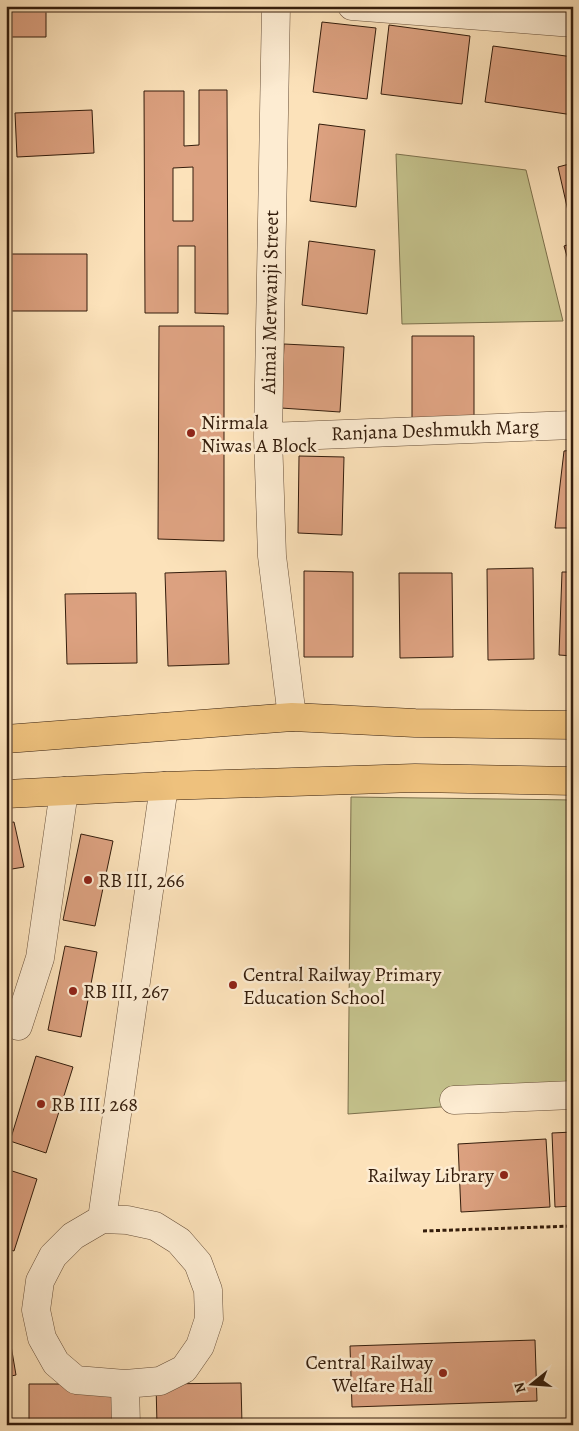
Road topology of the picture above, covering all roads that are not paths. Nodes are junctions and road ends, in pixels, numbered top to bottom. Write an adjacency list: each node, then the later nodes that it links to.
1 (276, 6): 5 (street, Aimai Merwanji Street)
2 (352, 6): 3 (street)
3 (573, 23)
4 (573, 425): 5 (street, Ranjana Deshmukh Marg)
5 (268, 437): 6 (street, Aimai Merwanji Street)
6 (292, 717): 7 (highway); 8 (highway)
7 (573, 725)
8 (6, 739)
9 (573, 781): 10 (highway)
10 (164, 786): 11 (highway); 16 (street)
11 (64, 791): 12 (highway); 13 (street)
12 (6, 794)
13 (18, 1026)
14 (573, 1095): 15 (street)
15 (454, 1100)
16 (102, 1219): 17 (street); 17 (street)
17 (125, 1384): 18 (street)
18 (126, 1425)

